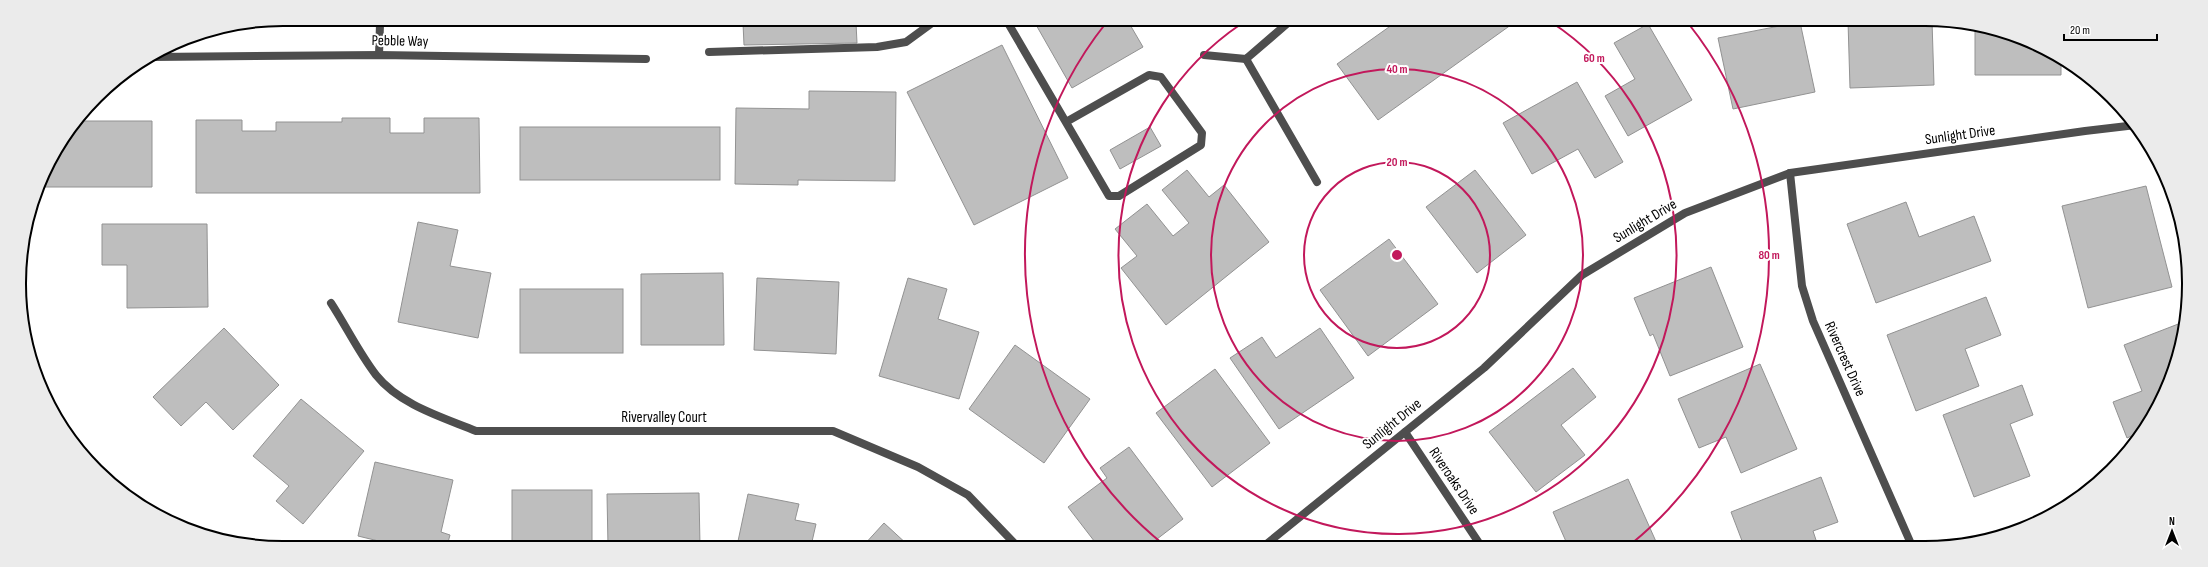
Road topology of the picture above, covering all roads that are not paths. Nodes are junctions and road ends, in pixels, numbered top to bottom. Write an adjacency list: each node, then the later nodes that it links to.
1 (380, 26): 6 (street)
2 (928, 26): 5 (street)
3 (1010, 26): 11 (street)
4 (1284, 26): 10 (street)
5 (709, 52)
6 (380, 55): 8 (street, Pebble Way); 9 (street, Pebble Way)
7 (1204, 55): 10 (street)
8 (162, 57)
9 (646, 59)
10 (1246, 59): 14 (street)
11 (1066, 122): 11 (street)
12 (2128, 126): 13 (street, Sunlight Drive)
13 (1790, 173): 16 (street, Sunlight Drive); 20 (street, Rivercrest Drive)
14 (1316, 182)
15 (331, 303): 17 (street, Rivervalley Court)
16 (1405, 432): 18 (street, Sunlight Drive); 19 (street, Riveroaks Drive)
17 (1013, 541)
18 (1270, 541)
19 (1478, 541)
20 (1910, 541)

